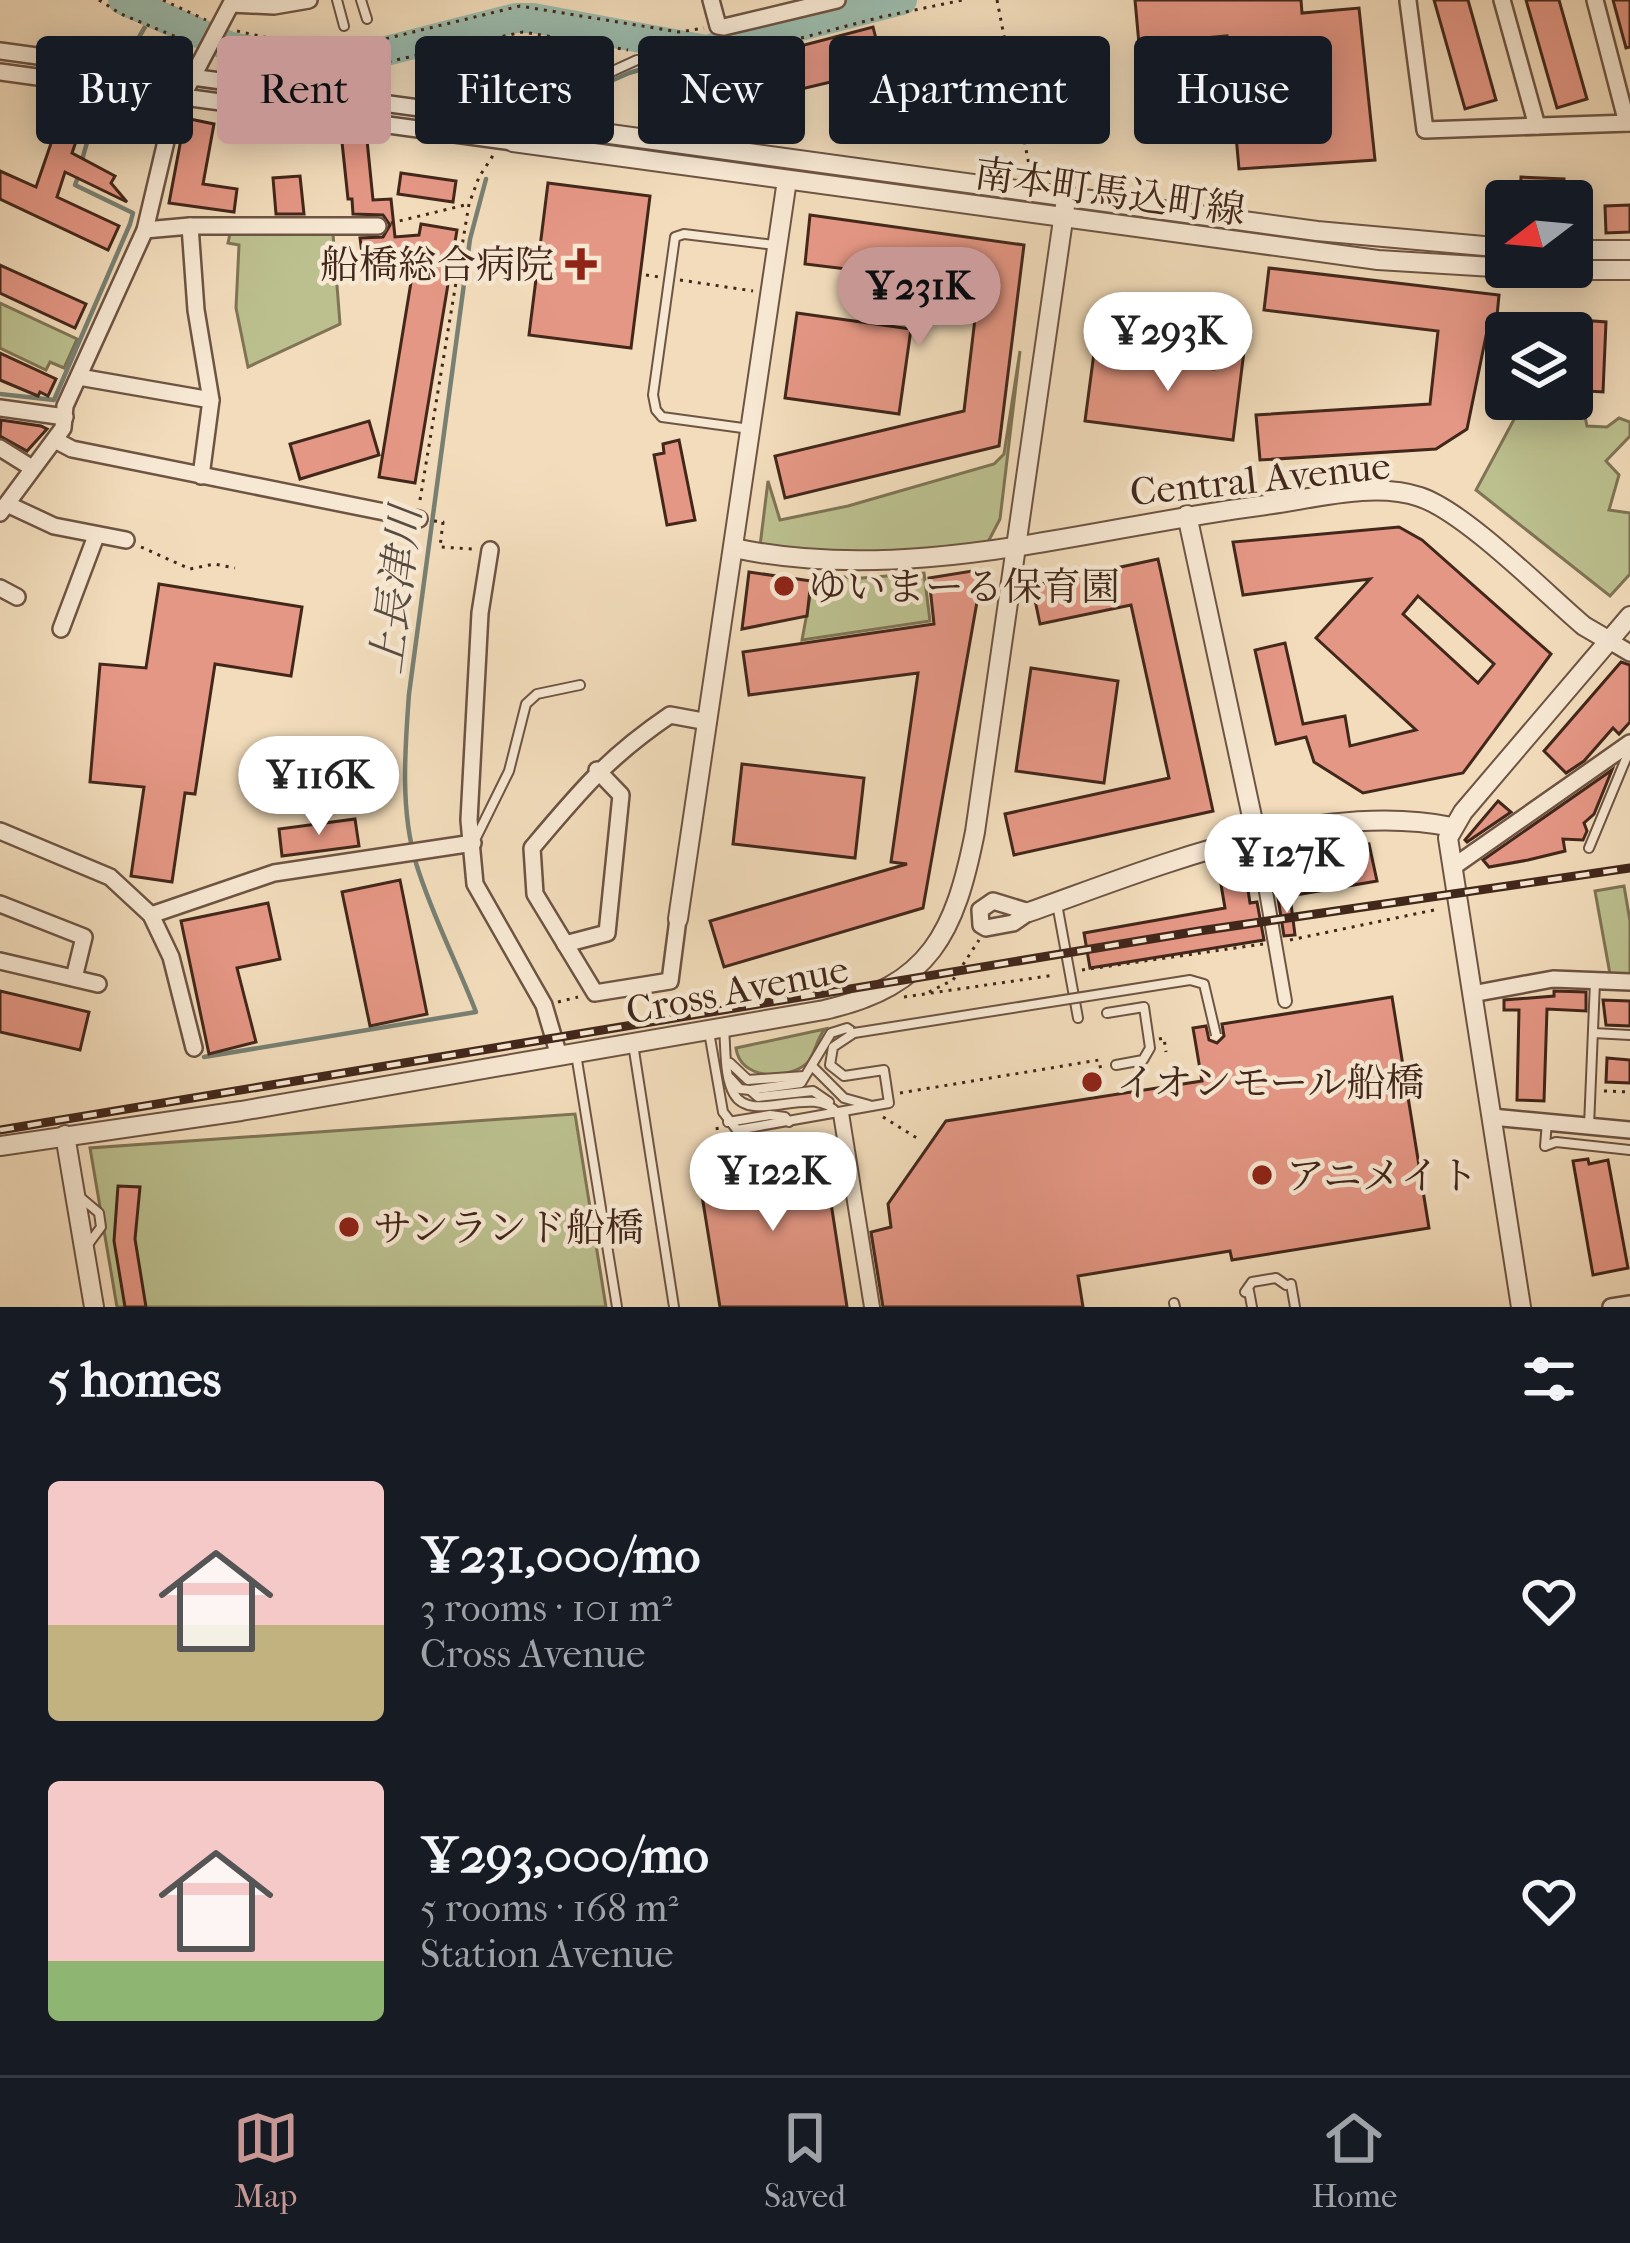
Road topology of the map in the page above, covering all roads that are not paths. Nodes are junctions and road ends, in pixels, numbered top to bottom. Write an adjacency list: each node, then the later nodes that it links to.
1 (309, 0): 10 (street)
2 (338, 0): 13 (lane)
3 (361, 0): 12 (lane)
4 (711, 0): 11 (street)
5 (837, 0): 11 (street)
6 (1502, 0): 24 (street)
7 (1595, 0): 22 (street)
8 (1408, 1): 24 (street)
9 (225, 2): 10 (street); 17 (street)
10 (274, 3)
11 (801, 5)
12 (367, 19)
13 (344, 26)
14 (0, 51): 15 (street)
15 (36, 56)
16 (0, 72): 18 (street)
17 (193, 75)
18 (36, 77)
19 (193, 77): 21 (street)
20 (193, 98): 23 (street)
21 (415, 120)
22 (1629, 123): 24 (street)
23 (415, 126)
24 (1537, 126)
25 (165, 144): 32 (street)
26 (589, 144): 28 (street, 南本町馬込町線)
27 (604, 144): 29 (street, 南本町馬込町線)
28 (787, 180): 29 (street, 南本町馬込町線); 34 (street)
29 (1064, 208): 33 (street, 南本町馬込町線); 38 (street, 南本町馬込町線); 56 (street, Cross Avenue)
30 (190, 226): 31 (street); 32 (street); 43 (street)
31 (378, 226)
32 (145, 230): 42 (street)
33 (1381, 239): 35 (street, 南本町馬込町線); 38 (street)
34 (778, 246): 46 (street); 46 (lane)
35 (1485, 246)
36 (1593, 250): 37 (street)
37 (1630, 250)
38 (1378, 260): 39 (street, 南本町馬込町線)
39 (1485, 266)
40 (1593, 270): 41 (street, 南本町馬込町線)
41 (1630, 270)
42 (79, 377): 43 (street); 45 (street)
43 (211, 400): 50 (street)
44 (0, 408): 45 (street)
45 (65, 417): 47 (street)
46 (752, 429): 57 (street)
47 (55, 440): 49 (street); 50 (street)
48 (0, 448): 49 (street)
49 (32, 468): 51 (street)
50 (201, 476): 53 (street)
51 (5, 509): 54 (street)
52 (1186, 515): 56 (street, Central Avenue); 63 (street, Central Avenue); 71 (street)
53 (419, 519)
54 (96, 536): 55 (street); 62 (street)
55 (126, 540)
56 (1015, 545): 57 (street, Central Avenue); 90 (street, Cross Avenue)
57 (734, 548): 66 (street)
58 (490, 550): 72 (street)
59 (0, 588): 60 (street)
60 (17, 597)
61 (1630, 616): 63 (street)
62 (61, 629)
63 (1608, 640): 64 (street); 69 (street)
64 (1630, 653)
65 (580, 685): 72 (lane)
66 (708, 722): 68 (street); 79 (street)
67 (1630, 746): 73 (lane); 74 (street)
68 (597, 770): 80 (street); 80 (street)
69 (1452, 827): 71 (street); 74 (street)
70 (0, 831): 78 (street)
71 (1257, 840): 75 (street); 87 (street)
72 (473, 844): 78 (street); 97 (street)
73 (1589, 848)
74 (1453, 867): 86 (street)
75 (1057, 902): 77 (street); 89 (lane)
76 (0, 904): 82 (street)
77 (1029, 912): 77 (street)
78 (151, 915): 96 (street)
79 (678, 919): 80 (street)
80 (565, 944)
81 (0, 962): 82 (street)
82 (74, 978): 85 (street)
83 (1595, 981): 84 (street); 86 (street); 92 (lane)
84 (1630, 982)
85 (98, 983)
86 (1472, 994): 106 (street)
87 (1285, 1000)
88 (1107, 1013): 99 (lane)
89 (1078, 1018)
90 (716, 1029): 95 (street, Cross Avenue); 98 (lane); 105 (lane)
91 (854, 1033): 93 (lane, bridge); 100 (lane); 104 (lane)
92 (1593, 1033): 94 (lane); 108 (lane)
93 (1216, 1035)
94 (1630, 1035)
95 (632, 1042): 97 (street, Cross Avenue); 116 (lane)
96 (194, 1048)
97 (567, 1054): 110 (street, Cross Avenue); 115 (lane)
98 (727, 1057): 101 (lane); 102 (lane)
99 (1116, 1064)
100 (814, 1067): 101 (lane); 104 (lane)
101 (804, 1076): 103 (lane)
102 (729, 1077): 103 (lane); 105 (lane)
103 (750, 1090): 105 (lane)
104 (877, 1106): 105 (lane)
105 (838, 1110): 117 (lane)
106 (1492, 1118): 107 (street); 120 (street)
107 (1547, 1122): 108 (street); 112 (lane)
108 (1588, 1126): 109 (street)
109 (1629, 1130): 112 (lane)
110 (64, 1135): 111 (street, Cross Avenue); 114 (street)
111 (0, 1146)
112 (1628, 1149)
113 (1630, 1304): 121 (street)
114 (94, 1307)
115 (616, 1307)
116 (674, 1307)
117 (872, 1307)
118 (1252, 1307): 119 (lane)
119 (1295, 1307)
120 (1521, 1307)
121 (1611, 1307)

